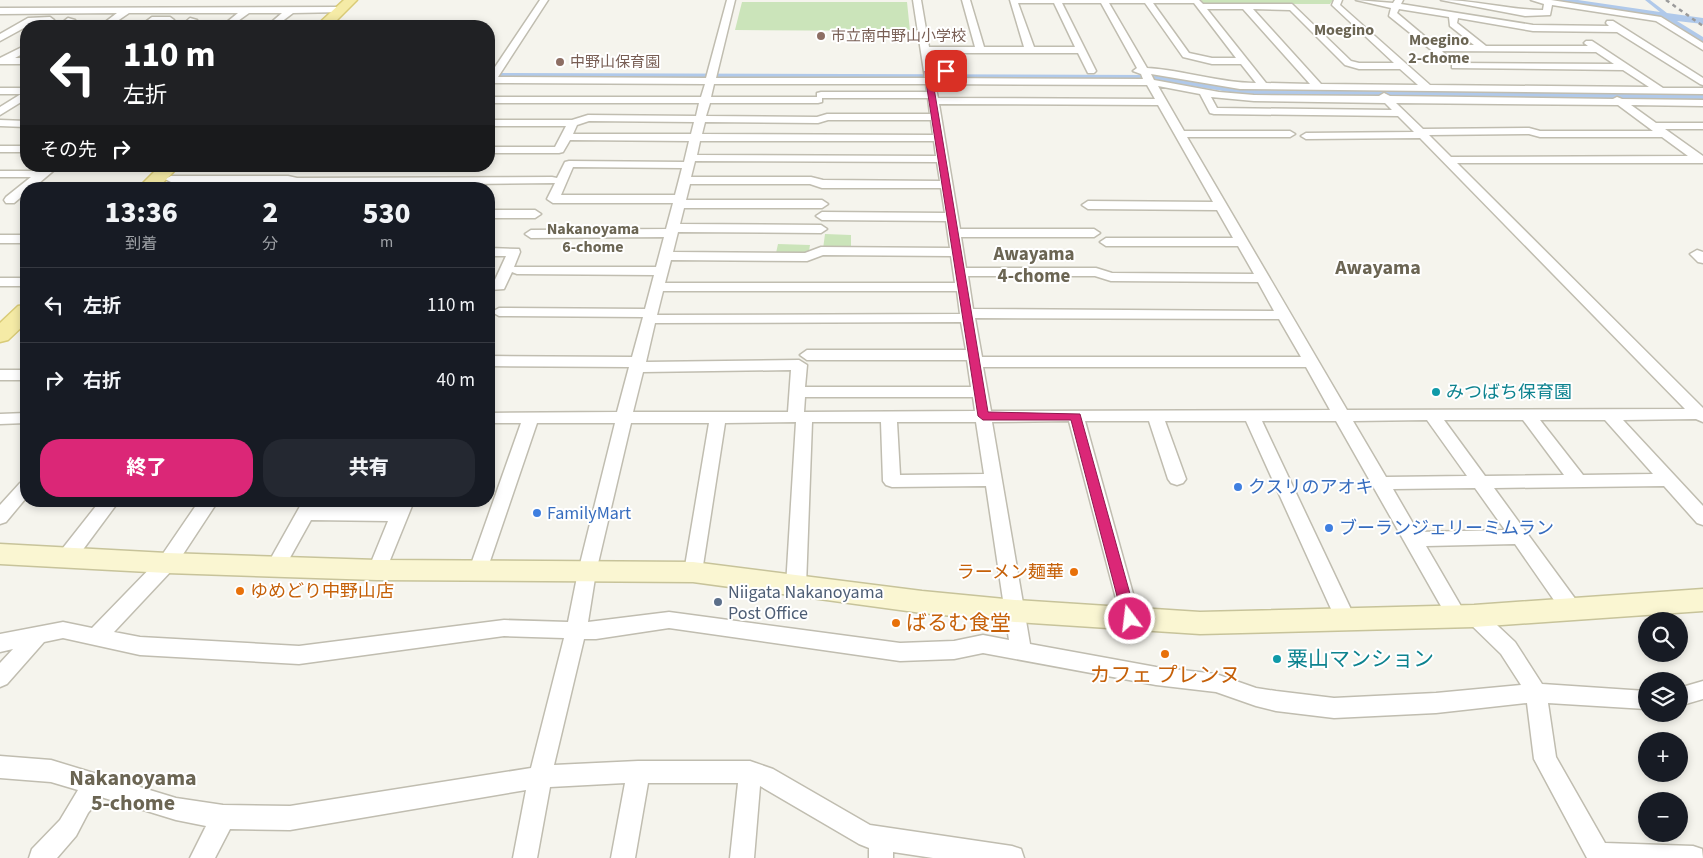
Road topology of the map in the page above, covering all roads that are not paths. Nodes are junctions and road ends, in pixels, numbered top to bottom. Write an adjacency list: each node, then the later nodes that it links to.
1 (351, 0): 25 (main road)
2 (362, 0): 36 (main road)
3 (544, 0): 59 (street)
4 (731, 0): 61 (street)
5 (917, 0): 45 (street)
6 (966, 0): 46 (street)
7 (1103, 0): 13 (street); 14 (street); 60 (street)
8 (1338, 0): 53 (street)
9 (1360, 0): 17 (street)
10 (1445, 0): 16 (street)
11 (1535, 0): 16 (street)
12 (1581, 0): 18 (street)
13 (1057, 1): 47 (street); 48 (street)
14 (1147, 1): 15 (street); 52 (street)
15 (1197, 2): 19 (street); 52 (street)
16 (1548, 2): 18 (street)
17 (1398, 3): 26 (street); 42 (street)
18 (1592, 5): 20 (street); 39 (street); 41 (street)
19 (1246, 6): 53 (street); 66 (street)
20 (1656, 9)
21 (5, 10): 22 (street); 27 (street)
22 (128, 10): 23 (street); 30 (street)
23 (247, 10): 24 (street); 33 (street)
24 (291, 10): 25 (street); 34 (street)
25 (341, 10): 35 (main road)
26 (1454, 15): 38 (street); 43 (street)
27 (0, 16)
28 (31, 20): 29 (street)
29 (71, 20)
30 (113, 20)
31 (152, 20): 32 (street)
32 (193, 20)
33 (234, 20)
34 (278, 20)
35 (330, 20)
36 (340, 20)
37 (20, 26): 40 (street)
38 (1568, 29): 39 (street); 44 (street)
39 (1617, 29): 63 (street)
40 (18, 38)
41 (1703, 47)
42 (1433, 48): 43 (street); 54 (street)
43 (1483, 48): 44 (street)
44 (1597, 49): 55 (street)
45 (925, 50): 46 (street); 64 (street)
46 (980, 50): 47 (street)
47 (1030, 50): 48 (street)
48 (1081, 50): 57 (street)
49 (20, 51): 50 (street)
50 (2, 61): 51 (street)
51 (20, 61)
52 (1243, 61): 65 (street)
53 (1403, 66): 67 (street)
54 (1455, 66): 55 (street); 68 (street)
55 (1626, 67): 69 (street)
56 (1052, 71): 64 (street)
57 (1090, 71)
58 (1126, 71): 60 (street)
59 (495, 73)
60 (1147, 77): 64 (street); 65 (street); 74 (street); 81 (street)
61 (711, 78): 62 (street); 64 (street); 80 (street)
62 (495, 79)
63 (1703, 82)
64 (930, 83): 80 (street); 81 (street); 85 (street)
65 (1263, 86): 66 (street)
66 (1318, 87): 75 (street)
67 (1427, 88): 68 (street); 75 (street)
68 (1481, 88): 72 (street)
69 (1660, 90): 72 (street); 73 (street)
70 (0, 91): 71 (street)
71 (20, 91)
72 (1605, 91): 77 (street)
73 (1703, 91)
74 (1204, 93): 75 (street); 84 (street)
75 (1382, 94): 77 (street); 84 (street)
76 (495, 100): 79 (street)
77 (1618, 100): 82 (street); 92 (street)
78 (20, 101): 83 (street)
79 (595, 101): 80 (street); 86 (street)
80 (704, 101): 87 (street)
81 (1163, 102): 94 (street)
82 (1703, 102)
83 (0, 112)
84 (1401, 113): 96 (street)
85 (935, 117): 87 (street); 101 (street)
86 (588, 118): 87 (street); 90 (street)
87 (701, 119): 100 (street)
88 (0, 123): 91 (street)
89 (495, 123): 90 (street)
90 (573, 123): 99 (street)
91 (20, 124)
92 (1653, 126): 93 (street); 97 (street)
93 (1703, 126)
94 (1180, 134): 95 (street); 128 (street)
95 (1290, 134)
96 (1421, 134): 97 (street); 98 (street); 108 (street)
97 (1664, 134): 105 (street)
98 (1306, 136)
99 (566, 137): 100 (street); 104 (street)
100 (696, 138): 101 (street); 109 (street)
101 (938, 138): 107 (street)
102 (0, 149): 103 (street)
103 (20, 149)
104 (495, 150)
105 (1689, 151): 106 (street)
106 (1702, 157): 108 (street)
107 (941, 159): 109 (street); 122 (street)
108 (1448, 160): 174 (street)
109 (690, 162): 116 (street); 126 (street)
110 (46, 172): 113 (street)
111 (138, 172): 114 (street)
112 (0, 174): 113 (street)
113 (43, 174): 117 (street)
114 (168, 175): 118 (main road); 119 (street)
115 (552, 180): 120 (street)
116 (685, 181): 121 (street); 126 (street)
117 (31, 182)
118 (157, 182)
119 (295, 182)
120 (495, 182)
121 (822, 184): 122 (street); 129 (street)
122 (946, 185): 132 (street)
123 (20, 190): 124 (street)
124 (5, 200): 125 (street)
125 (20, 200)
126 (680, 202): 129 (street); 134 (street)
127 (1088, 205): 128 (street)
128 (1221, 206): 141 (street)
129 (822, 210): 132 (street); 133 (street)
130 (495, 214): 131 (street)
131 (535, 214)
132 (951, 217): 137 (street)
133 (821, 230): 134 (street); 142 (street)
134 (672, 231): 136 (street); 145 (street)
135 (1094, 233): 137 (street)
136 (531, 234)
137 (953, 234): 144 (street)
138 (0, 239): 139 (street)
139 (20, 239)
140 (1106, 242): 141 (street)
141 (1242, 242): 148 (street)
142 (821, 251): 144 (street); 145 (street)
143 (495, 252): 152 (street)
144 (956, 252): 149 (street)
145 (666, 256): 147 (street)
146 (517, 270): 147 (street)
147 (662, 270): 153 (street)
148 (1263, 278): 149 (street); 156 (street)
149 (961, 280): 153 (street); 158 (street)
150 (0, 282): 151 (street)
151 (20, 282)
152 (495, 286)
153 (658, 287): 157 (street)
154 (20, 306): 160 (main road)
155 (499, 312): 157 (street)
156 (1284, 315): 158 (street); 164 (street)
157 (650, 316): 158 (street); 165 (street)
158 (967, 316): 162 (street)
159 (20, 317): 160 (main road)
160 (9, 327)
161 (807, 354): 162 (street)
162 (974, 358): 164 (street); 169 (street)
163 (495, 361): 165 (street)
164 (1310, 362): 173 (street)
165 (638, 364): 168 (street); 181 (street)
166 (0, 375): 167 (street)
167 (20, 375)
168 (798, 392): 169 (street); 182 (street)
169 (979, 392): 177 (street)
170 (1432, 414): 171 (street); 173 (street); 191 (street)
171 (1528, 414): 172 (street); 190 (street)
172 (1609, 414): 174 (street); 189 (street)
173 (1342, 415): 180 (street); 192 (street)
174 (1702, 415)
175 (718, 416): 181 (street); 182 (street); 209 (street)
176 (890, 416): 177 (street); 182 (street); 188 (street)
177 (983, 416): 178 (street); 188 (street)
178 (1076, 416): 179 (street); 215 (street)
179 (1155, 416): 180 (street); 187 (street)
180 (1252, 416): 216 (street)
181 (624, 417): 186 (street); 208 (street)
182 (800, 417): 210 (street)
183 (0, 418): 184 (street)
184 (20, 418)
185 (495, 418): 186 (street)
186 (531, 418): 207 (street)
187 (1177, 479)
188 (993, 480): 213 (street)
189 (1670, 480): 190 (street); 199 (street)
190 (1578, 481): 191 (street)
191 (1480, 482): 192 (street); 200 (street)
192 (1381, 483): 201 (street)
193 (20, 494): 198 (street)
194 (105, 507): 203 (street)
195 (205, 507): 204 (street)
196 (308, 507): 197 (street); 205 (street)
197 (402, 507): 206 (street)
198 (0, 517)
199 (1703, 518)
200 (1519, 537): 201 (street); 212 (street)
201 (1413, 539): 214 (street)
202 (0, 554): 203 (street)
203 (66, 558): 204 (street)
204 (167, 564): 205 (street); 219 (street)
205 (275, 567): 206 (street)
206 (377, 570): 207 (street)
207 (478, 570): 208 (street)
208 (587, 572): 209 (street); 217 (street)
209 (693, 572): 210 (street)
210 (796, 586): 213 (street)
211 (1703, 600): 212 (street)
212 (1572, 610): 214 (street)
213 (1015, 611): 215 (street); 221 (street)
214 (1465, 616): 216 (street); 224 (street)
215 (1130, 619): 216 (street)
216 (1346, 620)
217 (576, 631): 219 (street); 221 (street); 230 (street)
218 (38, 635): 219 (street); 220 (street); 222 (street)
219 (96, 637)
220 (0, 642)
221 (1021, 651): 224 (street)
222 (0, 678)
223 (1703, 690): 225 (street)
224 (1536, 693): 226 (street); 234 (street)
225 (1688, 694)
226 (1638, 699)
227 (0, 767): 231 (street)
228 (638, 772): 229 (street); 230 (street); 238 (street)
229 (750, 772): 233 (street); 239 (street)
230 (540, 778): 232 (street); 237 (street)
231 (97, 784): 232 (street); 235 (street)
232 (223, 817): 236 (street)
233 (881, 848): 240 (street)
234 (1599, 856): 241 (street)
235 (41, 858)
236 (202, 858)
237 (524, 858)
238 (623, 858)
239 (742, 858)
240 (1012, 858)
241 (1694, 858)

